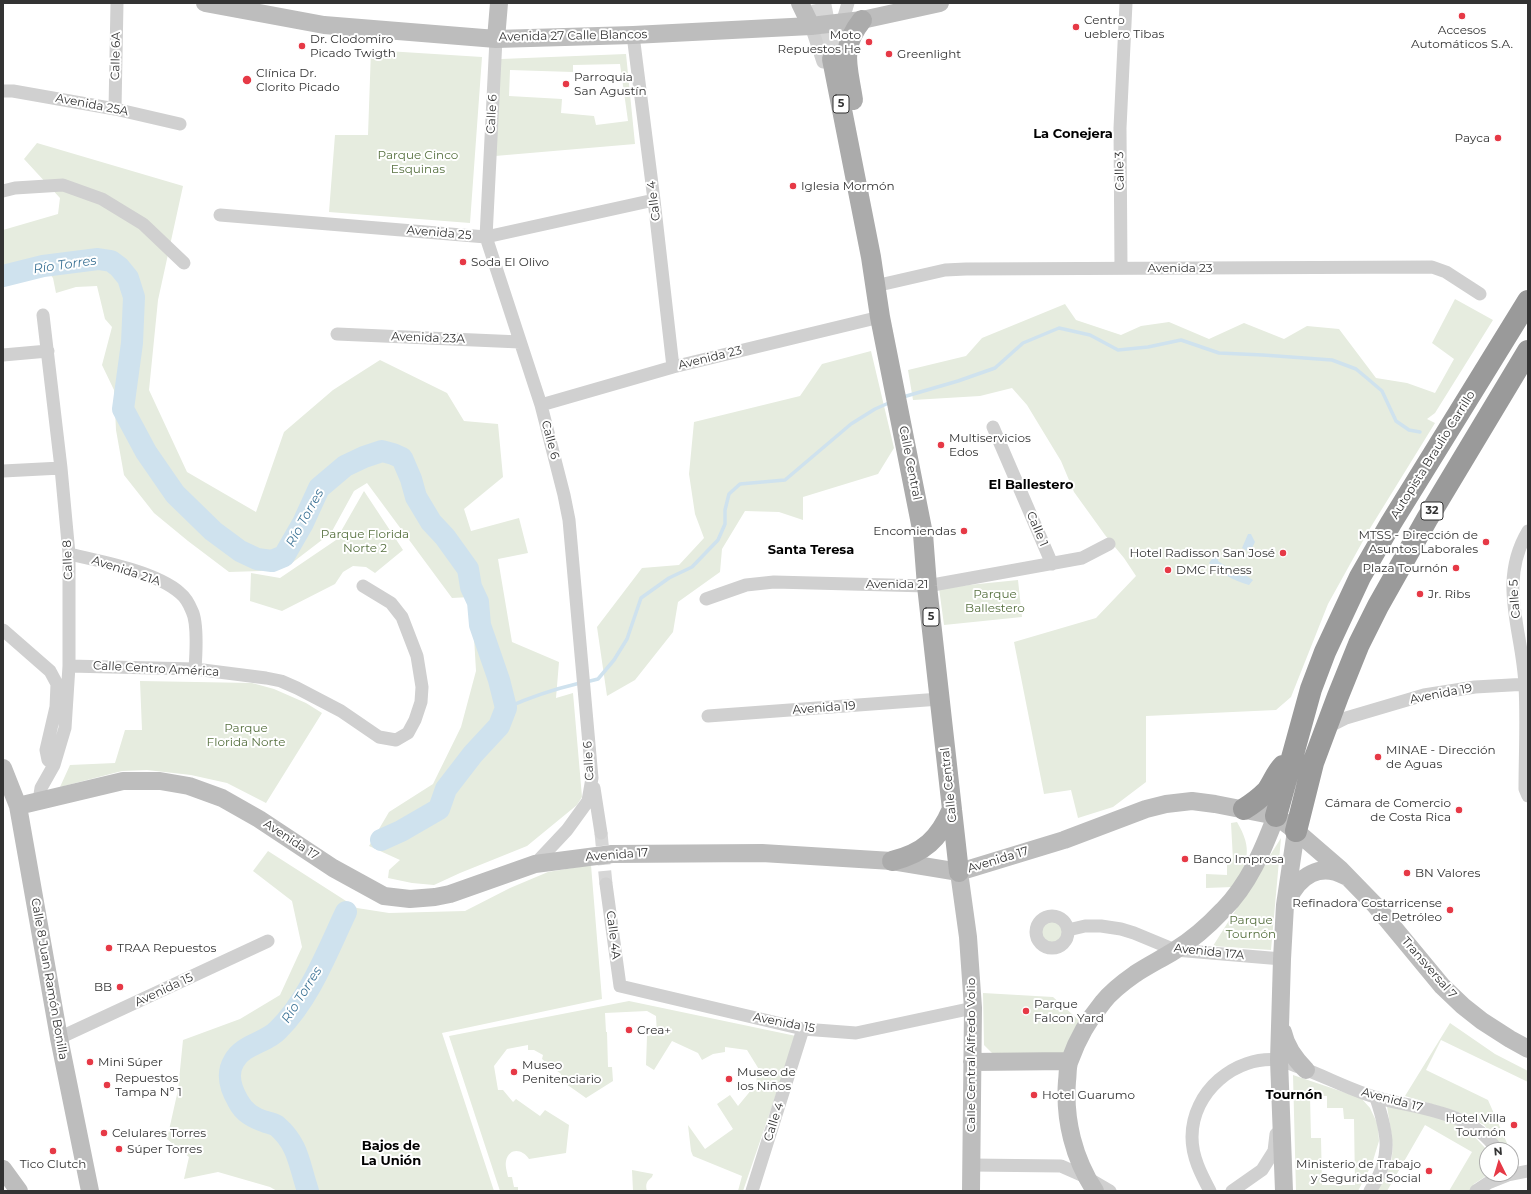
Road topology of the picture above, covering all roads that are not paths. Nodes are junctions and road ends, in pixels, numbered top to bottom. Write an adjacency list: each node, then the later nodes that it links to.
1 (117, 3): 15 (street, Calle 6A)
2 (206, 3): 12 (main road, Avenida 27 Calle Blancos)
3 (499, 3): 12 (main road, Calle 6)
4 (848, 3): 9 (street)
5 (940, 3): 8 (main road, Avenida 27 Calle Blancos)
6 (1126, 3): 23 (street, Calle 3)
7 (805, 4): 10 (main road)
8 (862, 20): 9 (main road, Avenida 27 Calle Blancos); 21 (main road)
9 (842, 23): 10 (main road, Avenida 27 Calle Blancos)
10 (811, 26): 11 (main road, Avenida 27 Calle Blancos); 13 (street)
11 (633, 36): 12 (main road, Avenida 27 Calle Blancos); 18 (street, Calle 4)
12 (496, 39): 20 (street, Calle 6)
13 (827, 61): 21 (main road, Calle Central / 5)
14 (3, 91): 15 (street, Avenida 25A)
15 (115, 109): 16 (street, Avenida 25A)
16 (180, 124)
17 (3, 191): 22 (street)
18 (654, 200): 20 (street, Avenida 25); 34 (street, Calle 4)
19 (220, 215): 20 (street, Avenida 25)
20 (486, 237): 30 (street, Calle 6)
21 (871, 257): 24 (main road, Calle Central / 5)
22 (184, 263)
23 (1122, 268): 24 (street, Avenida 23); 25 (street, Avenida 23)
24 (875, 286): 28 (main road, Calle Central / 5)
25 (1480, 294)
26 (1528, 301): 55 (highway, Autopista Braulio Carrillo / 32)
27 (43, 315): 31 (street, Calle 8)
28 (880, 317): 34 (street, Avenida 23); 44 (main road, Calle Central / 5)
29 (337, 334): 30 (street, Avenida 23A)
30 (520, 342): 35 (street, Calle 6)
31 (48, 351): 33 (street); 37 (street, Calle 8)
32 (1528, 351): 50 (highway, 32)
33 (3, 355)
34 (673, 367): 35 (street, Avenida 23)
35 (541, 405): 58 (street, Calle 6)
36 (992, 428): 42 (street, Calle 1)
37 (61, 468): 38 (street); 41 (street, Calle 8)
38 (3, 471)
39 (1528, 531): 49 (street, Calle 5)
40 (1109, 544): 42 (street, Avenida 21)
41 (69, 554): 47 (street, Calle 8); 48 (street, Avenida 21A)
42 (1052, 564): 44 (street, Avenida 21)
43 (363, 586): 48 (street, Calle Centro América)
44 (928, 586): 45 (street, Avenida 21); 51 (main road, Calle Central / 5)
45 (706, 599)
46 (3, 630): 56 (street)
47 (69, 666): 48 (street, Calle Centro América); 56 (street, Calle 8)
48 (195, 669)
49 (1527, 684): 52 (street, Avenida 19); 59 (street, Calle 5)
50 (1338, 696): 52 (street); 54 (highway, 32)
51 (940, 699): 53 (street, Avenida 19); 62 (main road, Calle Central / 5)
52 (1356, 714): 54 (street, Avenida 19)
53 (708, 716)
54 (1325, 729): 65 (highway, 32)
55 (1292, 756): 63 (highway); 64 (highway, Autopista Braulio Carrillo / 32)
56 (54, 764): 60 (street, Calle 8)
57 (3, 768): 61 (main road, Calle 8 Juan Ramón Bonilla)
58 (592, 778): 66 (street); 68 (street, Calle 6)
59 (1526, 792)
60 (39, 801): 61 (main road, Avenida 17); 68 (main road, Avenida 17)
61 (18, 806): 81 (main road, Calle 8 Juan Ramón Bonilla)
62 (952, 809): 67 (main road); 69 (main road, Calle Central / 5)
63 (1244, 809): 64 (main road, Transversal 7); 69 (main road, Avenida 17)
64 (1276, 816): 65 (main road, Transversal 7); 75 (main road)
65 (1296, 831): 70 (main road, Transversal 7); 72 (main road)
66 (601, 834)
67 (892, 861): 68 (main road, Avenida 17); 69 (main road, Avenida 17)
68 (535, 864)
69 (959, 872): 78 (main road, Calle Central Alfredo Volio)
70 (1348, 878): 72 (main road); 82 (main road, Transversal 7)
71 (606, 884): 77 (street, Calle 4A)
72 (1285, 905): 76 (main road)
73 (1068, 930): 75 (street, Avenida 17A)
74 (268, 941): 81 (street, Avenida 15)
75 (1175, 950): 76 (street, Avenida 17A); 84 (main road)
76 (1282, 959): 79 (main road)
77 (620, 986): 80 (street, Avenida 15)
78 (973, 1008): 80 (street, Avenida 15); 85 (main road, Calle Central Alfredo Volio)
79 (1281, 1023): 83 (main road); 86 (main road)
80 (804, 1029): 96 (street, Calle 4)
81 (59, 1038): 95 (main road, Calle 8 Juan Ramón Bonilla)
82 (1528, 1049)
83 (1279, 1060): 86 (street, Avenida 17); 88 (main road); 99 (street)
84 (1069, 1061): 85 (main road); 93 (main road)
85 (972, 1062): 90 (main road, Calle Central Alfredo Volio)
86 (1306, 1070): 87 (street, Avenida 17)
87 (1376, 1098): 89 (street, Avenida 17); 102 (street)
88 (1280, 1109): 100 (street); 101 (main road)
89 (1491, 1142)
90 (971, 1165): 93 (street); 97 (main road, Calle Central Alfredo Volio)
91 (3, 1169): 94 (main road)
92 (1490, 1182): 103 (street)
93 (1090, 1184): 98 (street)
94 (19, 1191)
95 (90, 1191)
96 (752, 1191)
97 (970, 1191)
98 (1110, 1191)
99 (1210, 1191)
100 (1232, 1191)
101 (1284, 1191)
102 (1370, 1191)
103 (1476, 1191)

